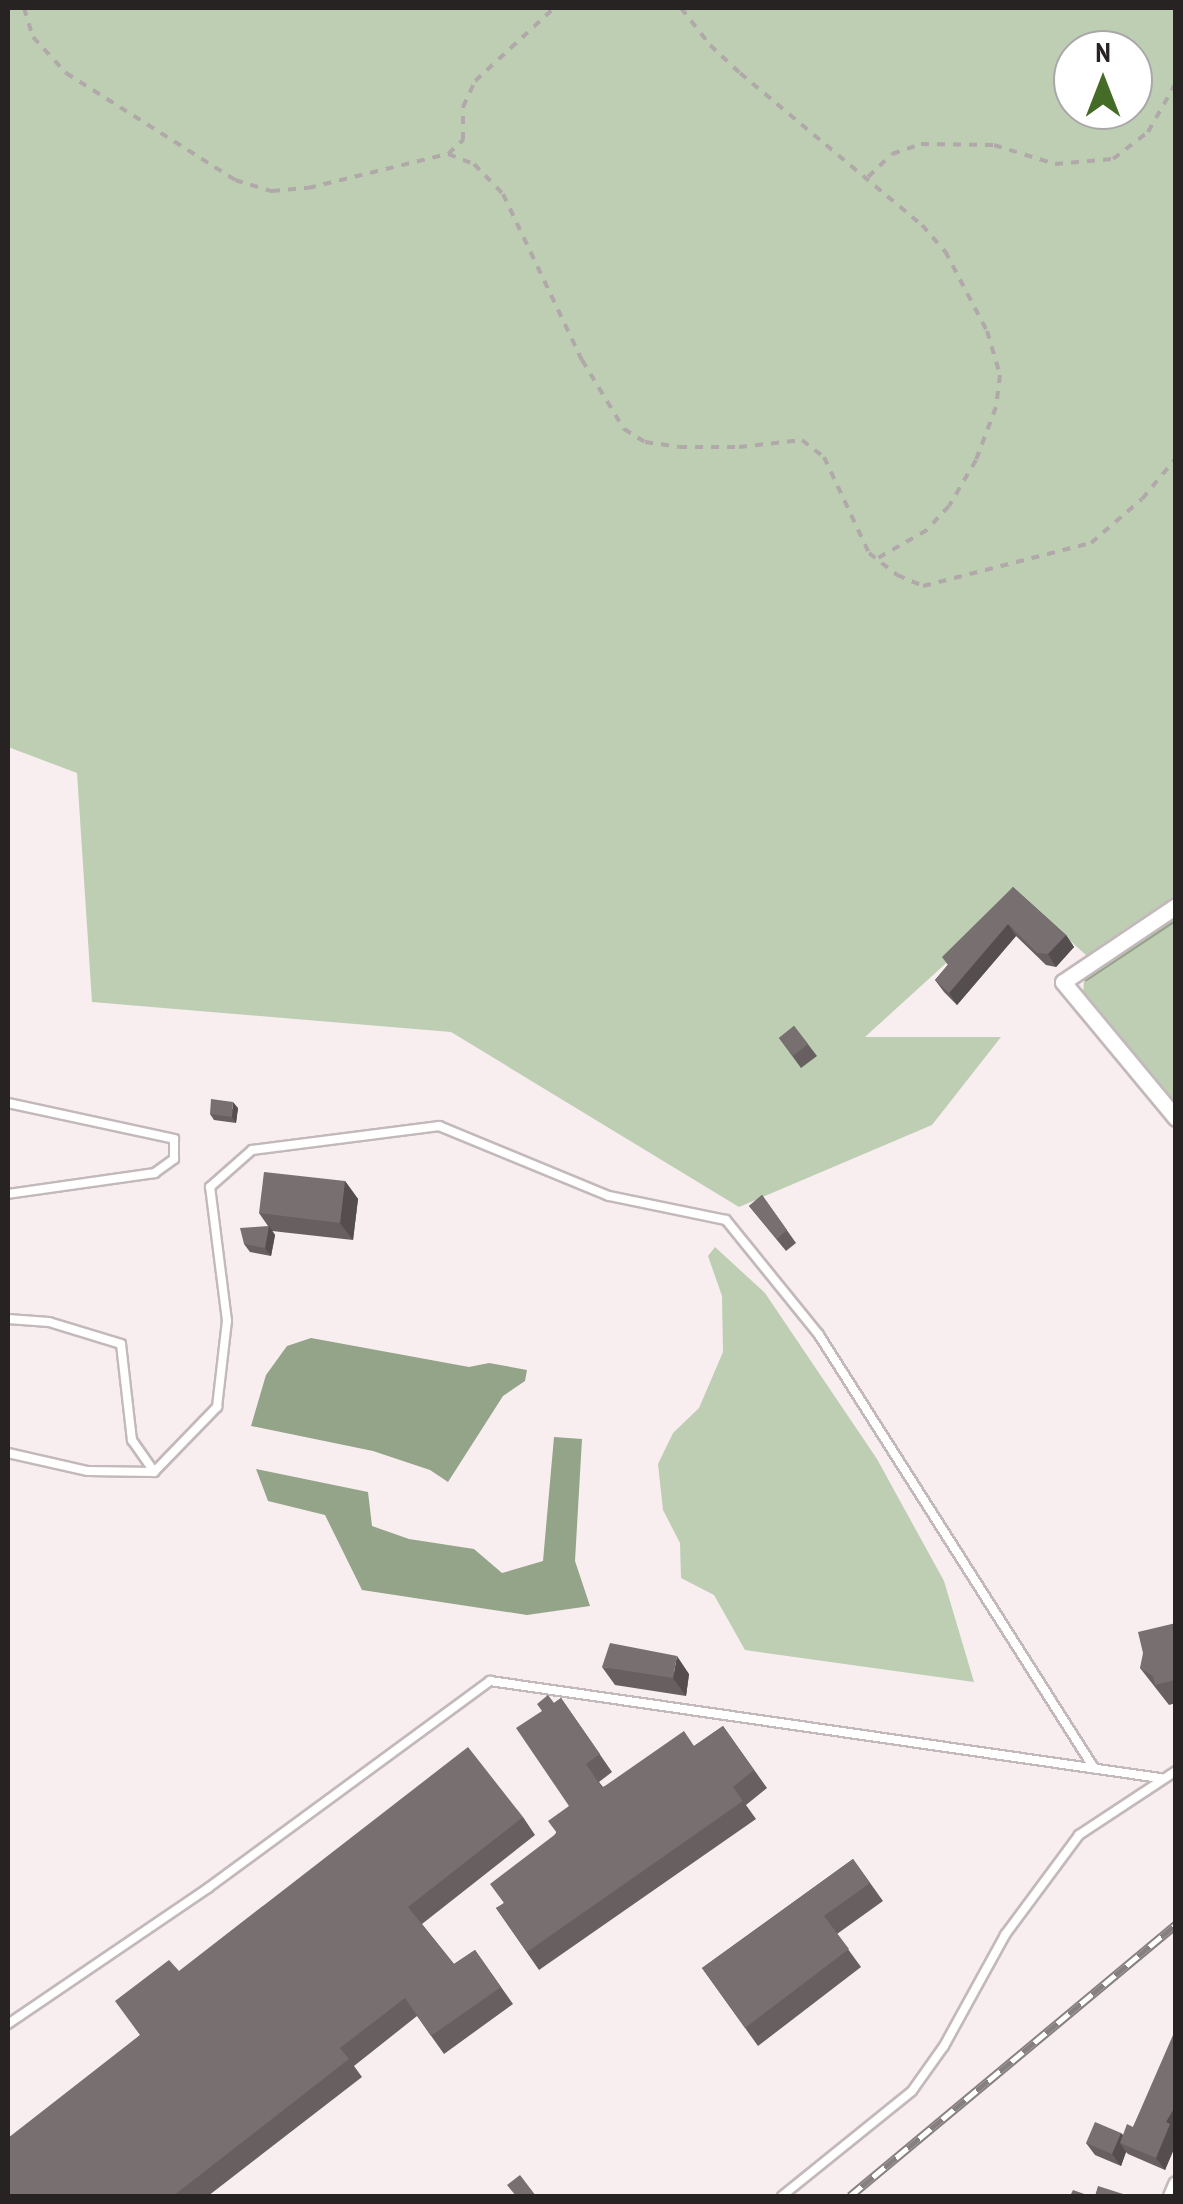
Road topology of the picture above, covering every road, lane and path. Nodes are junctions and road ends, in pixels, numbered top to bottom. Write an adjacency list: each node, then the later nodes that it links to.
1 (24, 8): 5 (path)
2 (554, 8): 5 (path)
3 (681, 8): 6 (path)
4 (1176, 83): 6 (path)
5 (448, 154): 8 (path)
6 (867, 178): 8 (path)
7 (1176, 458): 8 (path)
8 (869, 553)
9 (1176, 906): 11 (street)
10 (8, 1103): 12 (lane)
11 (1176, 1118)
12 (8, 1194)
13 (8, 1319): 15 (lane)
14 (8, 1453): 15 (lane)
15 (154, 1472): 16 (lane)
16 (1094, 1768): 18 (lane); 19 (lane)
17 (1176, 1771): 18 (lane)
18 (1160, 1778): 21 (lane)
19 (8, 2024)
20 (1176, 2184): 22 (street)
21 (782, 2196)
22 (1171, 2196)

